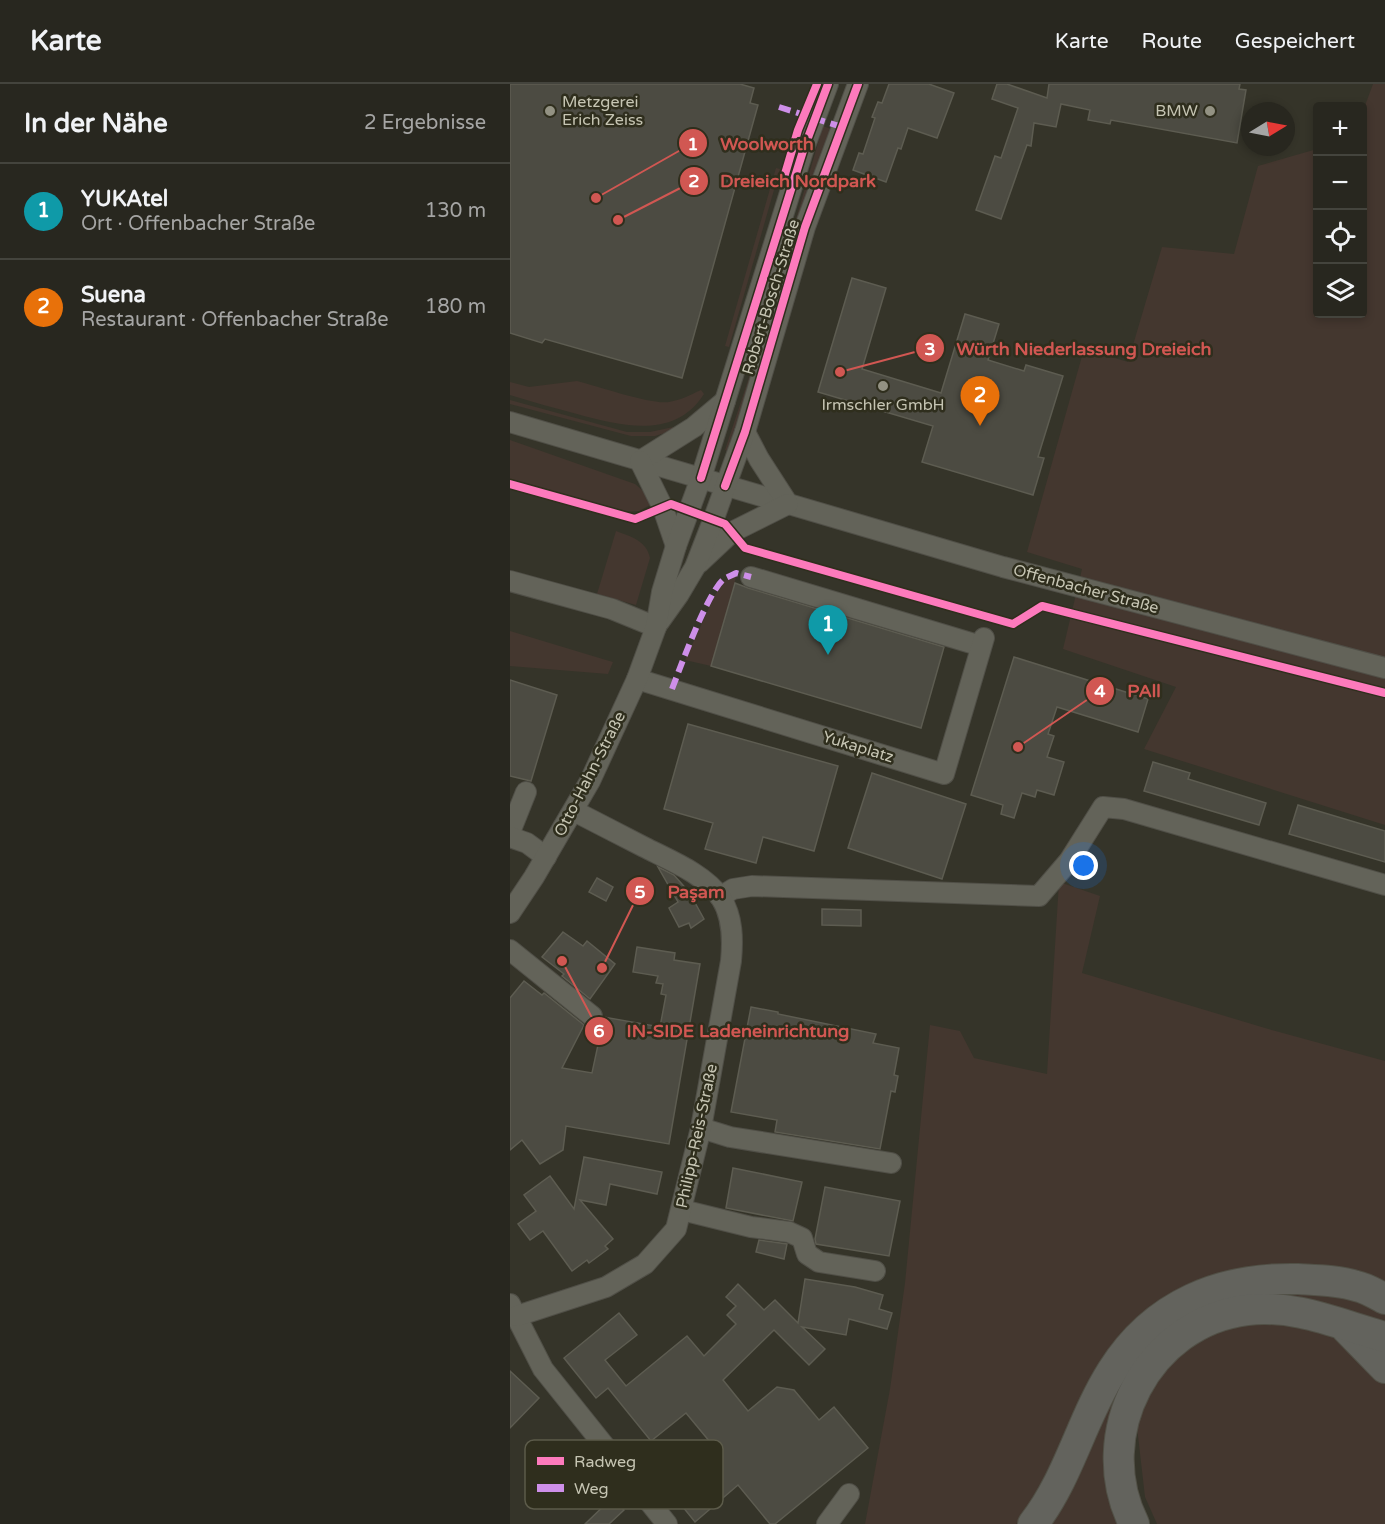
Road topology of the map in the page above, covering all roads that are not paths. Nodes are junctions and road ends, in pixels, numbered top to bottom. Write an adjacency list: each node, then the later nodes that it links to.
1 (828, 84): 3 (street, Robert-Bosch-Straße)
2 (858, 84): 5 (street, Robert-Bosch-Straße)
3 (725, 401): 6 (street); 7 (street, Robert-Bosch-Straße)
4 (510, 422): 6 (street, Offenbacher Straße)
5 (745, 432): 8 (street, Robert-Bosch-Straße); 9 (street)
6 (640, 461): 7 (street, Offenbacher Straße); 10 (street)
7 (701, 478): 8 (street, Offenbacher Straße); 10 (street, Otto-Hahn-Straße)
8 (725, 486): 9 (street, Offenbacher Straße); 11 (street, Otto-Hahn-Straße)
9 (788, 504): 11 (street); 15 (street, Offenbacher Straße)
10 (676, 546): 14 (street, Otto-Hahn-Straße)
11 (695, 567): 14 (street, Otto-Hahn-Straße)
12 (752, 577): 16 (street, Yukaplatz)
13 (510, 581): 14 (street)
14 (656, 627): 16 (street, Otto-Hahn-Straße)
15 (1385, 668)
16 (637, 679): 18 (street, Otto-Hahn-Straße)
17 (526, 792): 19 (street)
18 (574, 811): 20 (street, Otto-Hahn-Straße); 22 (street, Philipp-Reis-Straße)
19 (510, 834): 20 (street)
20 (546, 857): 23 (street, Otto-Hahn-Straße)
21 (1385, 885): 22 (street)
22 (720, 897): 26 (street, Philipp-Reis-Straße)
23 (510, 913)
24 (510, 950): 25 (street)
25 (592, 1016)
26 (701, 1128): 27 (street); 28 (street, Philipp-Reis-Straße)
27 (891, 1163)
28 (682, 1210): 29 (street); 32 (street, Philipp-Reis-Straße)
29 (875, 1271)
30 (1371, 1284): 31 (highway); 41 (highway)
31 (1385, 1299)
32 (513, 1310): 36 (street)
33 (1344, 1326): 34 (highway); 35 (highway); 42 (highway)
34 (1385, 1337)
35 (1385, 1368)
36 (600, 1440)
37 (849, 1494): 40 (street)
38 (655, 1509): 39 (street)
39 (667, 1524)
40 (827, 1524)
41 (1033, 1524)
42 (1134, 1524)

